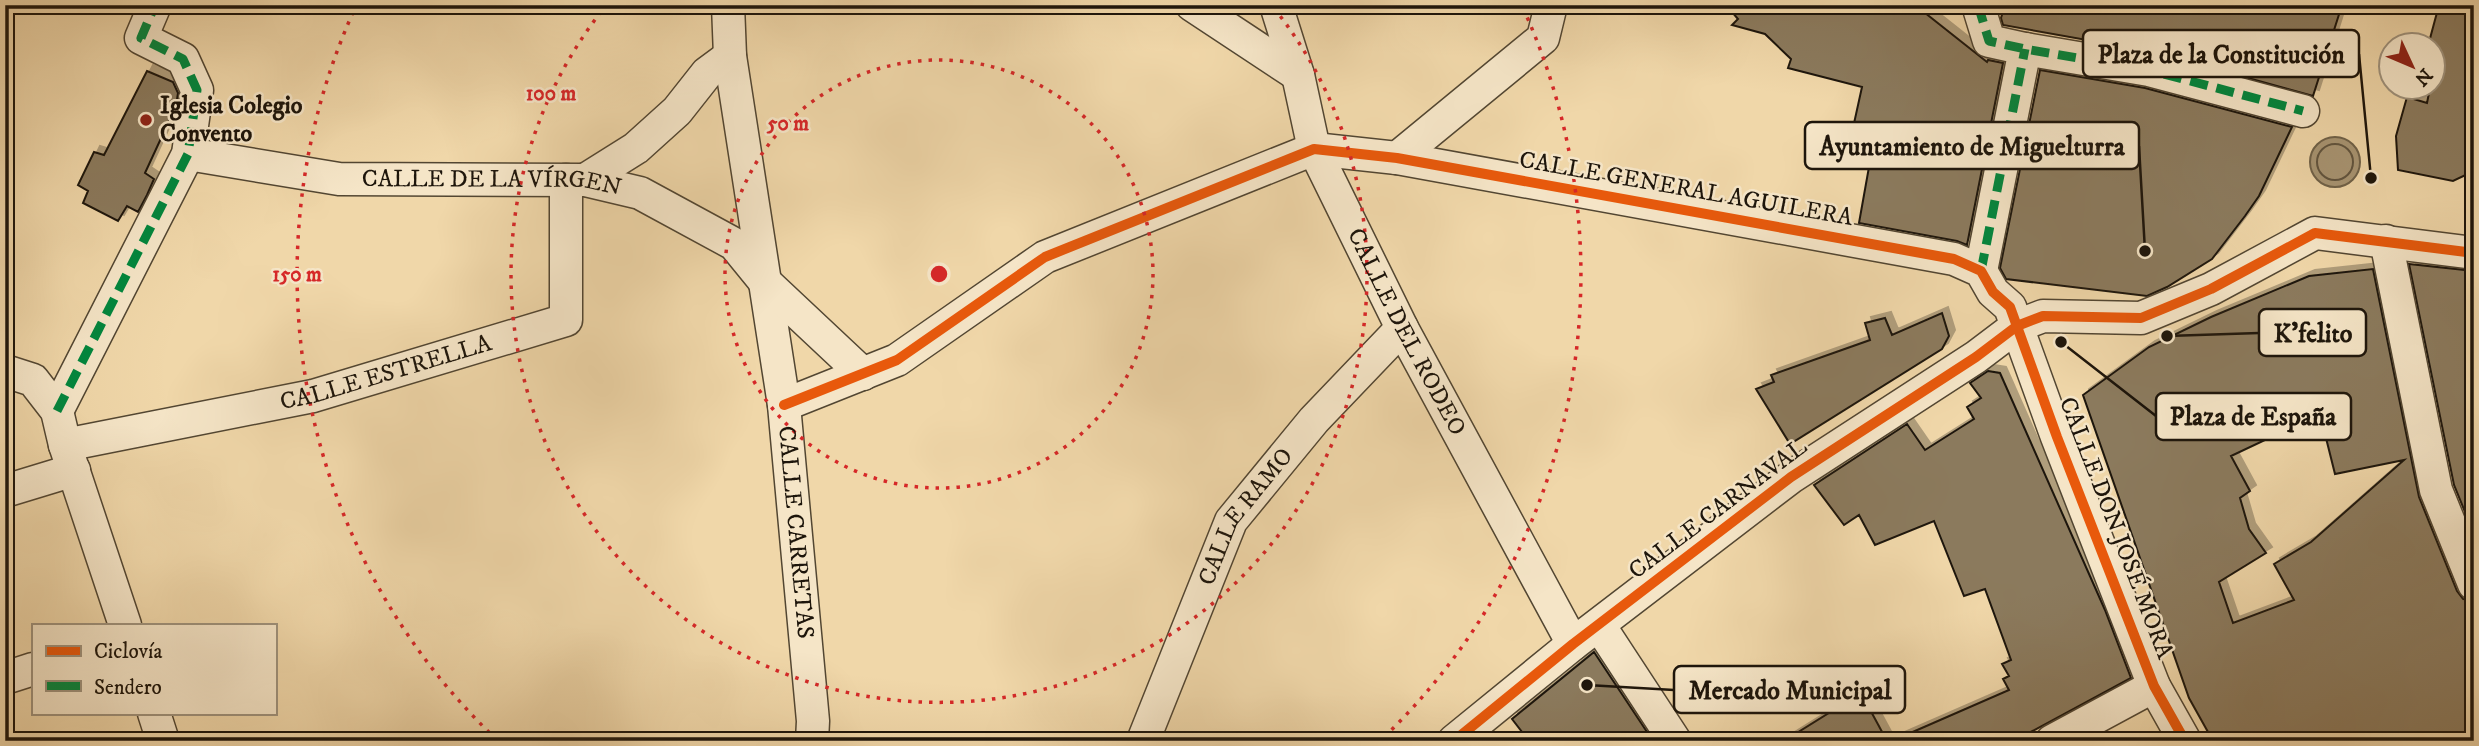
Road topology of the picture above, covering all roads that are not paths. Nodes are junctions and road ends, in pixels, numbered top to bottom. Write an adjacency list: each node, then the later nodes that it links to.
1 (155, 5): 12 (street)
2 (729, 5): 8 (street, CALLE CARRETAS)
3 (1192, 5): 9 (street)
4 (1276, 5): 9 (street, CALLE DEL RODEO)
5 (1551, 5): 13 (street)
6 (1978, 5): 7 (street)
7 (2025, 50): 10 (street); 17 (street)
8 (730, 56): 14 (street); 18 (street, CALLE CARRETAS)
9 (1298, 75): 11 (street, CALLE DEL RODEO)
10 (2303, 111)
11 (1314, 149): 13 (street, CALLE GENERAL AGUILERA); 20 (street, CALLE DEL RODEO); 22 (street)
12 (188, 154): 14 (street, CALLE DE LA VÍRGEN); 24 (street)
13 (1397, 158): 17 (street, CALLE GENERAL AGUILERA)
14 (575, 180): 18 (street, CALLE DE LA VÍRGEN); 25 (street, CALLE ESTRELLA)
15 (2386, 241): 16 (street); 19 (street); 27 (street)
16 (2474, 254)
17 (1981, 271): 19 (street)
18 (765, 282): 22 (street); 23 (street, CALLE CARRETAS)
19 (2017, 326): 29 (street, CALLE CARNAVAL); 33 (street, CALLE DON JOSÉ MORA)
20 (1402, 328): 30 (street, CALLE DEL RODEO); 37 (street, CALLE RAMO)
21 (5, 372): 24 (street)
22 (863, 374): 23 (street)
23 (784, 405): 36 (street, CALLE CARRETAS)
24 (57, 411): 25 (street)
25 (70, 457): 26 (street); 28 (street)
26 (5, 491)
27 (2474, 584)
28 (125, 624)
29 (1599, 625): 30 (street, CALLE CARNAVAL); 39 (street)
30 (1573, 644): 38 (street, CALLE CARNAVAL)
31 (32, 669): 32 (street)
32 (5, 678)
33 (2154, 686): 40 (street); 41 (street, CALLE DON JOSÉ MORA)
34 (154, 714): 35 (street)
35 (163, 741)
36 (813, 741)
37 (1143, 741)
38 (1454, 741)
39 (1675, 741)
40 (2052, 741)
41 (2185, 741)

